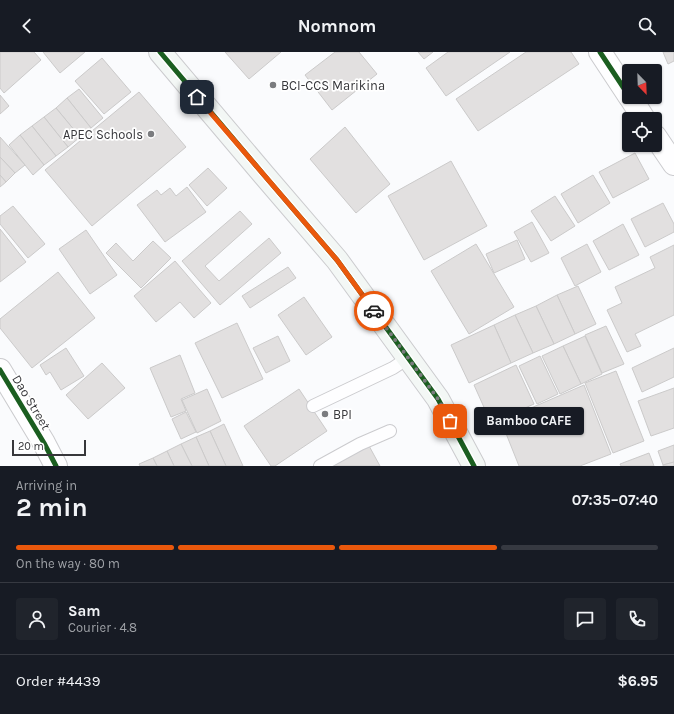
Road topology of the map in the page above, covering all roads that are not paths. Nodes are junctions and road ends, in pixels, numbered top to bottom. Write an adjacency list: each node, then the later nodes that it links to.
1 (160, 52): 6 (main road)
2 (600, 52): 3 (street)
3 (622, 85)
4 (662, 146): 5 (street)
5 (674, 164)
6 (408, 358): 8 (lane); 12 (main road)
7 (0, 370): 10 (street, Dao Street)
8 (313, 406)
9 (390, 431): 11 (lane)
10 (56, 466)
11 (320, 466)
12 (474, 466)

